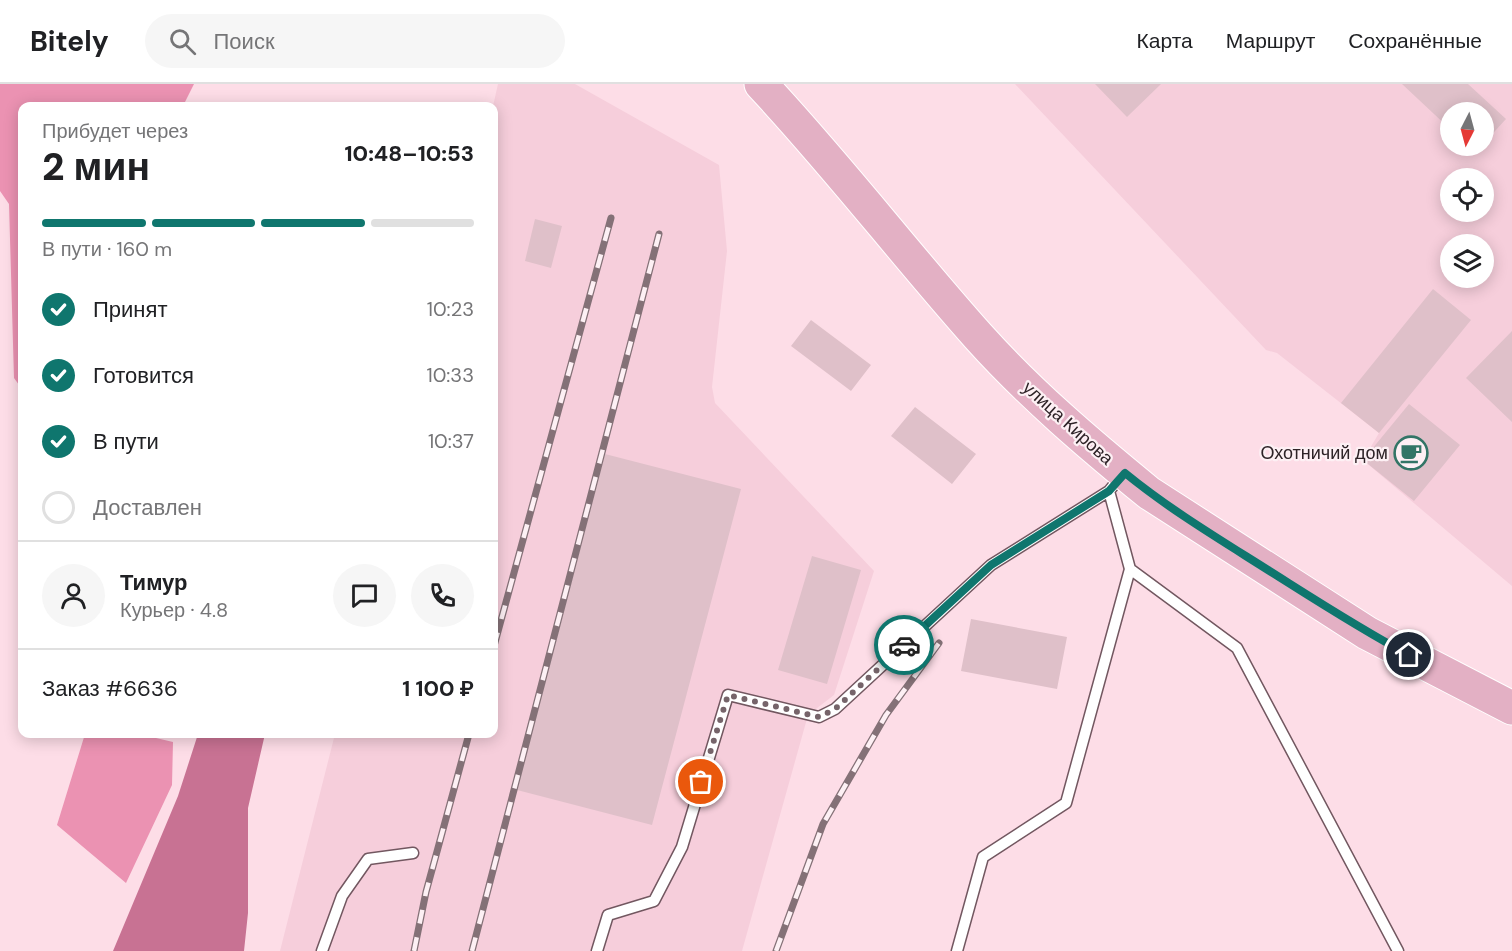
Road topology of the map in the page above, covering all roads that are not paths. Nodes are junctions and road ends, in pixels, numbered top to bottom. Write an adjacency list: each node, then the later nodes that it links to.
1 (772, 91): 2 (main road, улица Кирова)
2 (1117, 482): 3 (lane); 4 (main road, улица Кирова); 7 (lane)
3 (1130, 569): 8 (lane); 9 (lane)
4 (1512, 708)
5 (413, 853): 6 (lane)
6 (322, 951)
7 (597, 951)
8 (957, 951)
9 (1398, 951)

